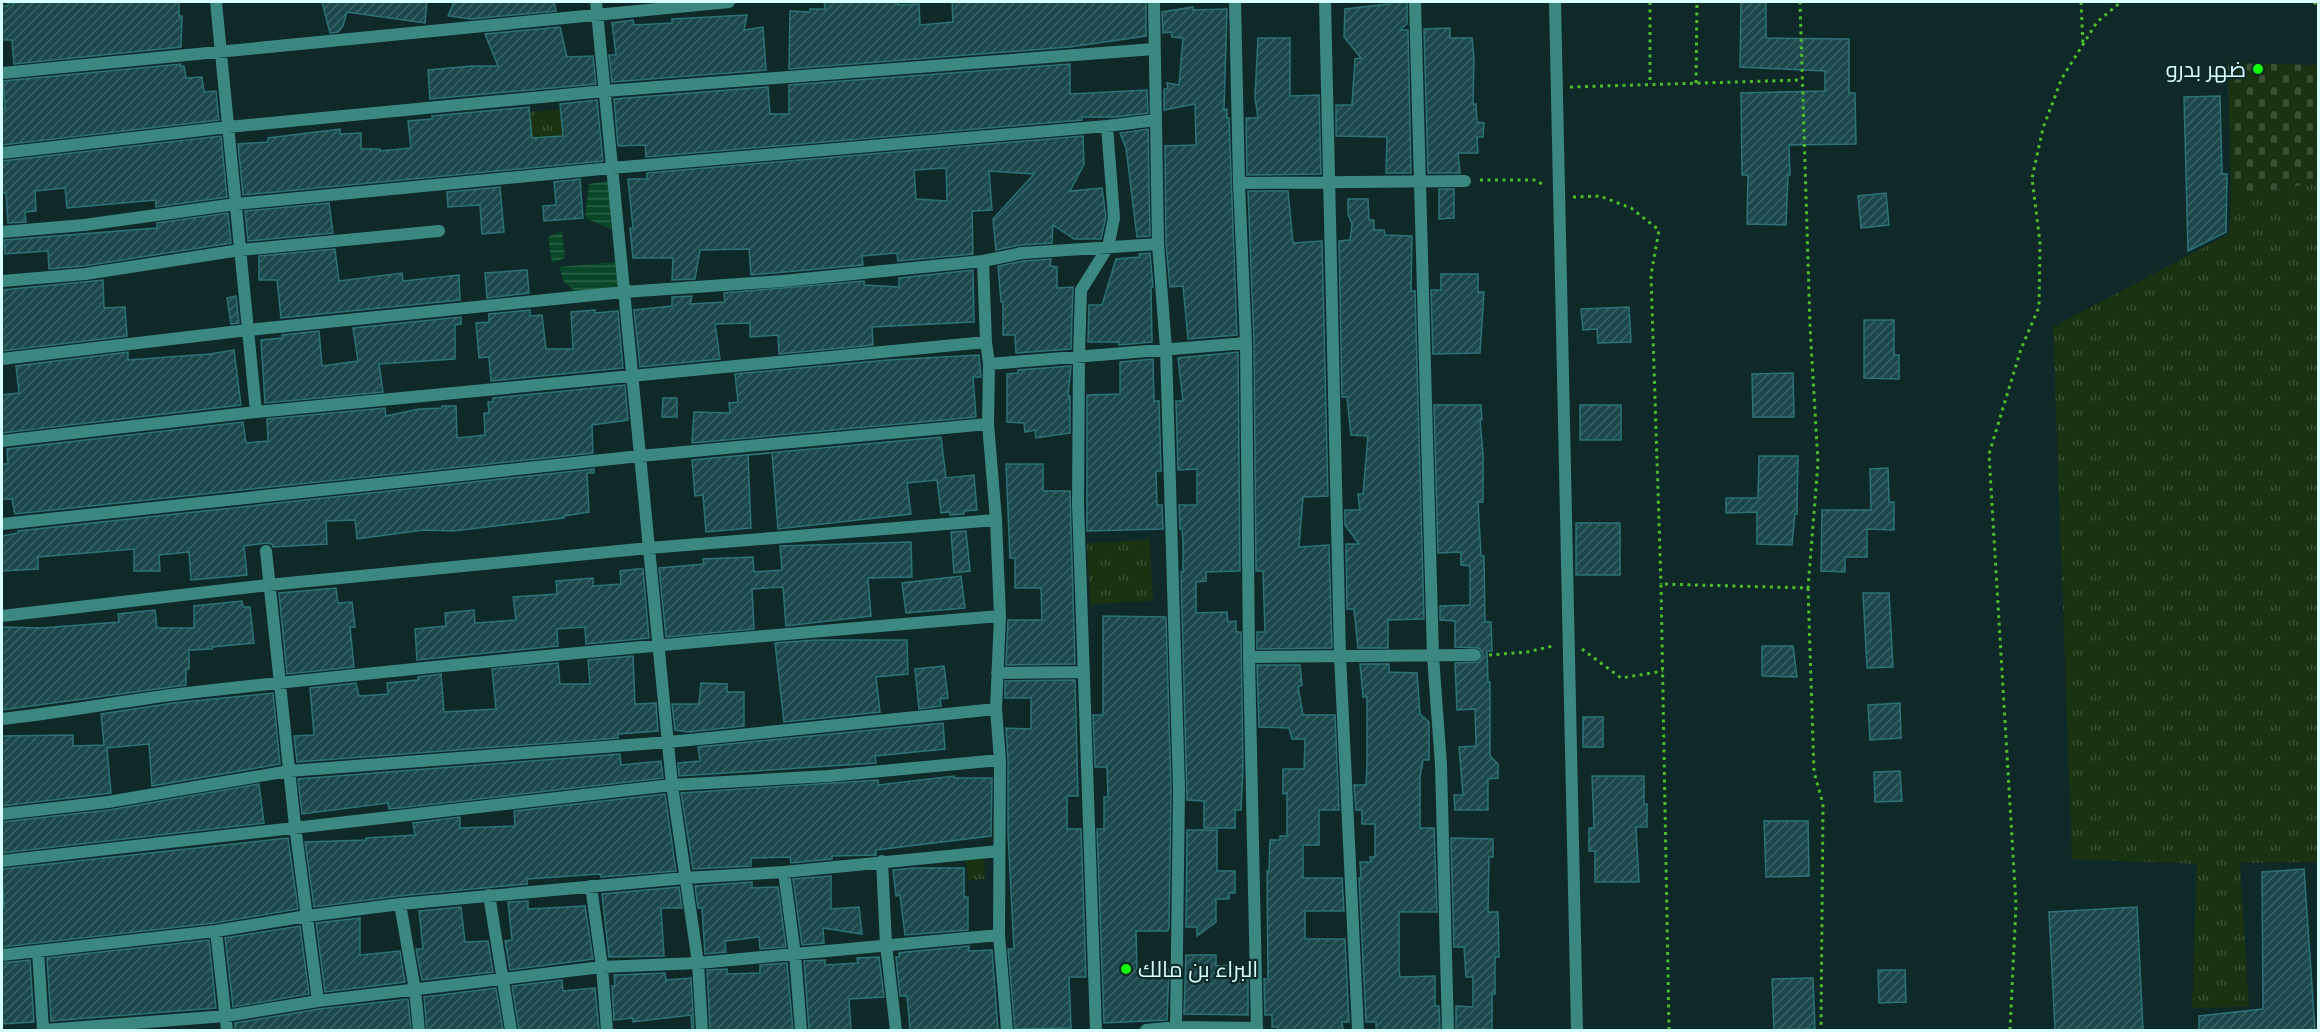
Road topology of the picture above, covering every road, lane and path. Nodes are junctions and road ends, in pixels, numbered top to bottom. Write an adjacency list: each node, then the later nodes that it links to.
1 (216, 2): 18 (street)
2 (729, 2): 15 (street)
3 (1154, 2): 17 (street)
4 (1235, 2): 32 (street)
5 (1325, 2): 33 (street)
6 (1415, 2): 30 (street)
7 (1555, 2): 23 (street)
8 (1650, 2): 22 (path)
9 (1697, 2): 21 (path)
10 (1800, 2): 20 (path)
11 (2081, 2): 16 (path)
12 (2121, 2): 16 (path)
13 (2314, 2): 14 (path)
14 (2319, 6)
15 (597, 8): 18 (street); 24 (street)
16 (2083, 45): 123 (path)
17 (1154, 49): 24 (street); 25 (street)
18 (220, 50): 19 (street); 27 (street)
19 (2, 73)
20 (1802, 80): 21 (path); 62 (path)
21 (1696, 83): 22 (path)
22 (1650, 84): 23 (path)
23 (1557, 87): 34 (street)
24 (605, 91): 27 (street); 29 (street)
25 (1156, 120): 26 (street); 38 (street)
26 (1107, 126): 29 (street); 39 (street)
27 (228, 127): 28 (street); 35 (street)
28 (2, 153)
29 (612, 168): 35 (street); 43 (street)
30 (1420, 181): 31 (street); 33 (street); 69 (street)
31 (1466, 181): 34 (path)
32 (1239, 183): 33 (street); 46 (street)
33 (1330, 183): 68 (street)
34 (1559, 197): 60 (path); 65 (street)
35 (236, 204): 37 (street); 40 (street)
36 (440, 231): 40 (street)
37 (2, 232)
38 (1158, 244): 39 (street); 47 (street)
39 (1108, 247): 41 (street); 48 (street)
40 (240, 250): 42 (street); 44 (street)
41 (983, 261): 43 (street); 45 (street)
42 (2, 281)
43 (624, 292): 44 (street); 51 (street)
44 (248, 330): 49 (street); 52 (street)
45 (986, 342): 50 (street); 51 (street)
46 (1246, 342): 47 (street); 70 (street)
47 (1166, 349): 48 (street); 105 (street)
48 (1079, 355): 50 (street); 72 (street)
49 (2, 359)
50 (989, 364): 53 (street)
51 (633, 376): 52 (street); 55 (street)
52 (256, 412): 54 (street)
53 (988, 424): 55 (street); 56 (street)
54 (2, 441)
55 (640, 456): 57 (street); 58 (street)
56 (996, 520): 58 (street); 63 (street)
57 (2, 524)
58 (649, 548): 61 (street); 66 (street)
59 (266, 551): 61 (street)
60 (1661, 584): 62 (path); 71 (path)
61 (268, 585): 64 (street); 74 (street)
62 (1808, 588): 122 (path)
63 (1000, 615): 66 (street); 73 (street)
64 (2, 616)
65 (1569, 643): 67 (path); 71 (path); 120 (street)
66 (658, 645): 74 (street); 77 (street)
67 (1475, 655): 69 (street)
68 (1340, 656): 69 (street); 70 (street); 118 (street)
69 (1433, 656): 119 (street)
70 (1249, 657): 106 (street)
71 (1663, 671): 121 (path)
72 (1084, 672): 73 (street); 116 (street)
73 (997, 673): 75 (street)
74 (281, 683): 76 (street); 79 (street)
75 (996, 709): 77 (street); 78 (street)
76 (2, 719)
77 (669, 742): 79 (street); 80 (street)
78 (1000, 760): 80 (street); 83 (street)
79 (289, 771): 81 (street); 82 (street)
80 (672, 785): 82 (street); 87 (street)
81 (2, 814)
82 (295, 826): 84 (street); 91 (street)
83 (999, 851): 85 (street); 93 (street)
84 (2, 861)
85 (882, 861): 86 (street); 94 (street)
86 (784, 872): 87 (street); 96 (street)
87 (685, 878): 88 (street); 98 (street)
88 (591, 886): 89 (street); 99 (street)
89 (489, 895): 90 (street); 100 (street)
90 (400, 904): 91 (street); 101 (street)
91 (307, 915): 92 (street); 102 (street)
92 (216, 932): 95 (street); 103 (street)
93 (999, 935): 94 (street); 115 (street)
94 (886, 945): 96 (street); 114 (street)
95 (38, 951): 97 (street); 107 (street)
96 (795, 954): 98 (street); 113 (street)
97 (2, 955)
98 (698, 963): 99 (street); 112 (street)
99 (602, 967): 100 (street); 111 (street)
100 (502, 980): 101 (street); 110 (street)
101 (415, 990): 102 (street); 109 (street)
102 (318, 1001): 103 (street)
103 (226, 1016): 104 (street); 108 (street)
104 (138, 1027): 107 (street)
105 (1176, 1029): 106 (street); 117 (street)
106 (1257, 1029)
107 (44, 1030)
108 (227, 1030)
109 (419, 1030)
110 (511, 1030)
111 (607, 1030)
112 (702, 1030)
113 (801, 1030)
114 (896, 1030)
115 (1007, 1030)
116 (1096, 1030)
117 (1146, 1030)
118 (1358, 1030)
119 (1448, 1030)
120 (1577, 1030)
121 (1669, 1030)
122 (1821, 1030)
123 (2010, 1030)

